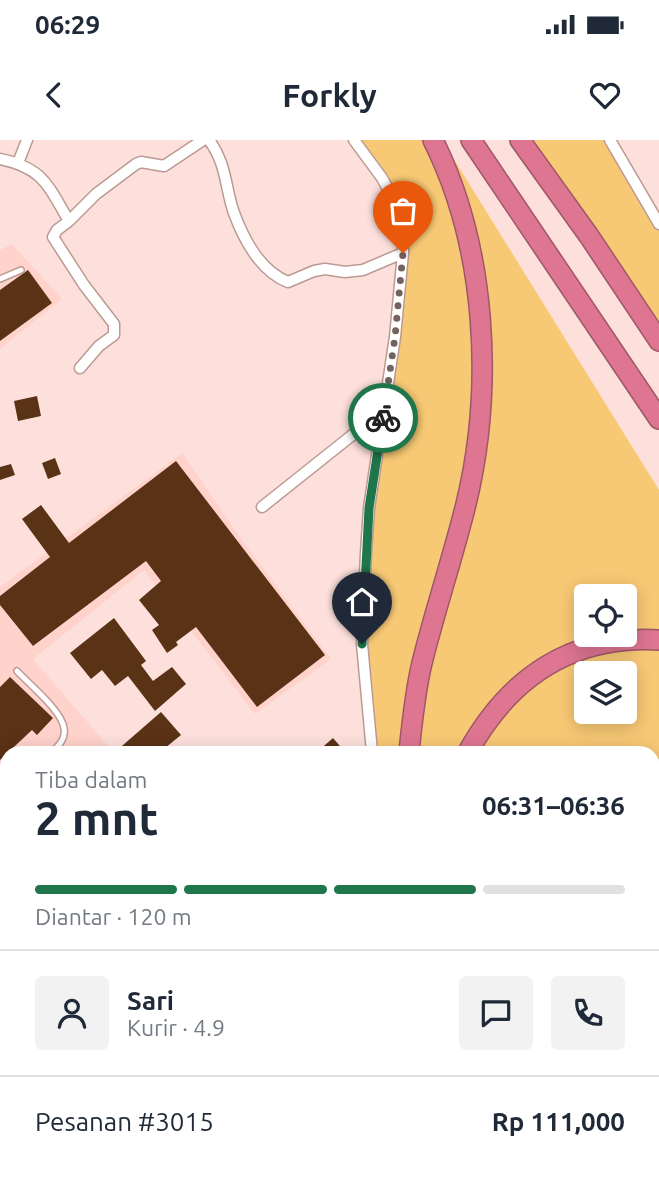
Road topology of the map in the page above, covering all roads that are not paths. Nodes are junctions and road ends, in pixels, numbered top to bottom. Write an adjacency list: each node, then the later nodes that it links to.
1 (27, 140): 10 (street)
2 (202, 140): 11 (street)
3 (209, 140): 14 (street)
4 (354, 140): 14 (street)
5 (433, 140): 27 (highway)
6 (471, 140): 21 (highway)
7 (520, 140): 13 (highway)
8 (610, 140): 12 (street)
9 (0, 159): 10 (street)
10 (18, 163): 11 (street)
11 (69, 222): 19 (street)
12 (659, 224)
13 (589, 236): 17 (highway); 18 (highway)
14 (403, 253): 20 (street)
15 (21, 270): 16 (lane)
16 (0, 279)
17 (659, 321)
18 (659, 341)
19 (80, 368)
20 (385, 409): 22 (street); 26 (street)
21 (659, 419)
22 (262, 507)
23 (659, 640): 28 (highway)
24 (17, 671): 25 (lane)
25 (56, 746)
26 (371, 746)
27 (410, 746)
28 (471, 746)

